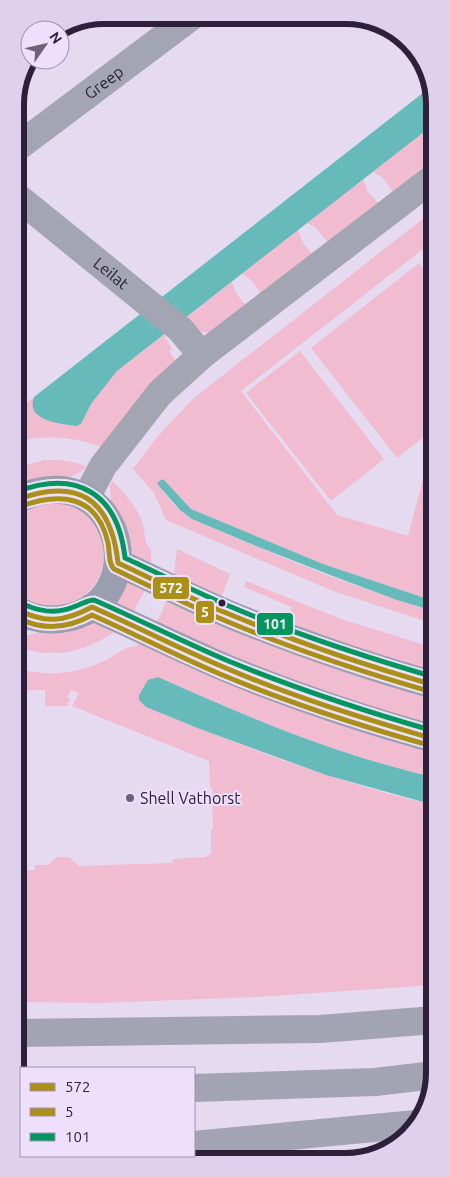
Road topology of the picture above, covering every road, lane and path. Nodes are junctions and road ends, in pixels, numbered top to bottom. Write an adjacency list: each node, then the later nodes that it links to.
1 (181, 24): 2 (street, Greep)
2 (24, 141)
3 (426, 183): 5 (street)
4 (24, 202): 5 (street, Leilat)
5 (202, 355): 7 (street)
6 (24, 496): 7 (main road)
7 (86, 498): 8 (main road)
8 (118, 563): 9 (main road); 11 (main road)
9 (92, 607): 10 (main road); 12 (main road)
10 (24, 616)
11 (426, 684)
12 (426, 737)
13 (426, 1021): 14 (highway)
14 (24, 1033)
15 (426, 1076): 16 (highway)
16 (195, 1088)
17 (407, 1125): 18 (highway)
18 (195, 1145)

